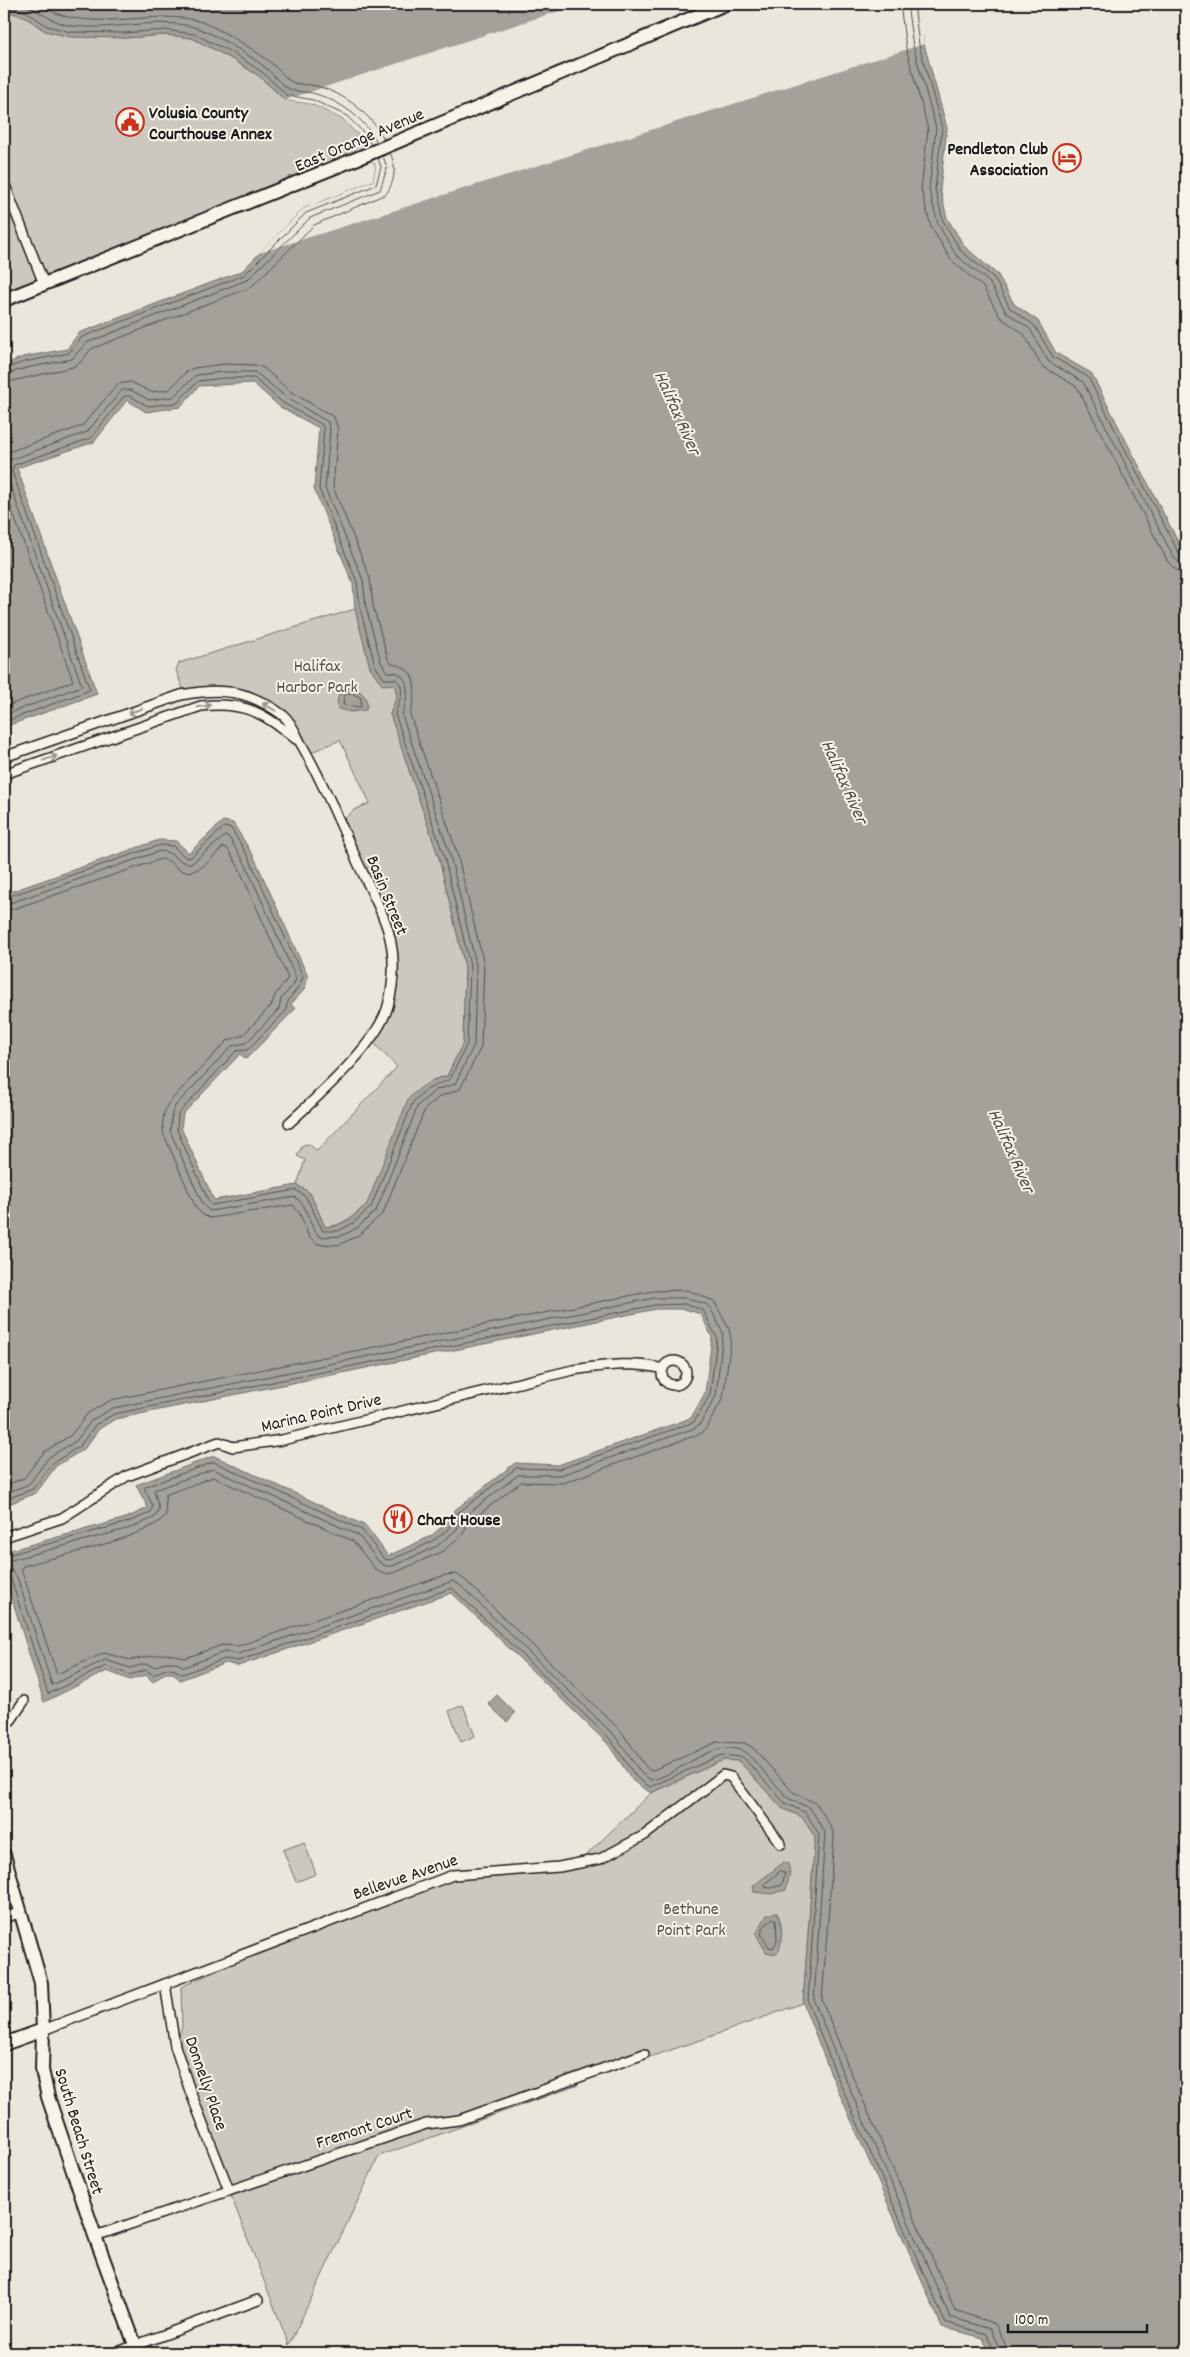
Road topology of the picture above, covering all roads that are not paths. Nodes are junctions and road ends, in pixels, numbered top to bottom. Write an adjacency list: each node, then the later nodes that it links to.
1 (725, 4): 3 (street, East Orange Avenue)
2 (4, 183): 3 (street)
3 (44, 284): 4 (street, East Orange Avenue)
4 (4, 300)
5 (181, 695): 6 (street); 7 (street, Basin Street, one-way to 7); 9 (street, Basin Street, one-way to 5)
6 (185, 710): 8 (street, Basin Street); 9 (street, Basin Street, one-way to 9)
7 (98, 724): 8 (street); 10 (street, Basin Street)
8 (105, 738): 12 (street, Basin Street, one-way to 8)
9 (300, 742): 14 (street, Basin Street)
10 (15, 754): 11 (street, Basin Street); 12 (street)
11 (4, 757)
12 (21, 768): 13 (street, Basin Street)
13 (4, 774)
14 (289, 1124)
15 (663, 1369): 16 (street, Marina Point Drive)
16 (4, 1537)
17 (24, 1701): 18 (street)
18 (11, 1720)
19 (781, 1844): 23 (street, Bellevue Avenue)
20 (4, 1856): 21 (street, South Beach Street)
21 (21, 1912): 22 (street); 24 (street, South Beach Street)
22 (4, 1918)
23 (165, 1984): 24 (street, Bellevue Avenue); 27 (street, Donnelly Place)
24 (43, 2030): 25 (street, Bellevue Avenue); 28 (street, South Beach Street)
25 (4, 2044)
26 (644, 2054): 27 (street, Fremont Court)
27 (229, 2190): 28 (street, Fremont Court)
28 (95, 2236): 30 (street, South Beach Street)
29 (258, 2300): 30 (street)
30 (137, 2350): 31 (street)
31 (116, 2353)

